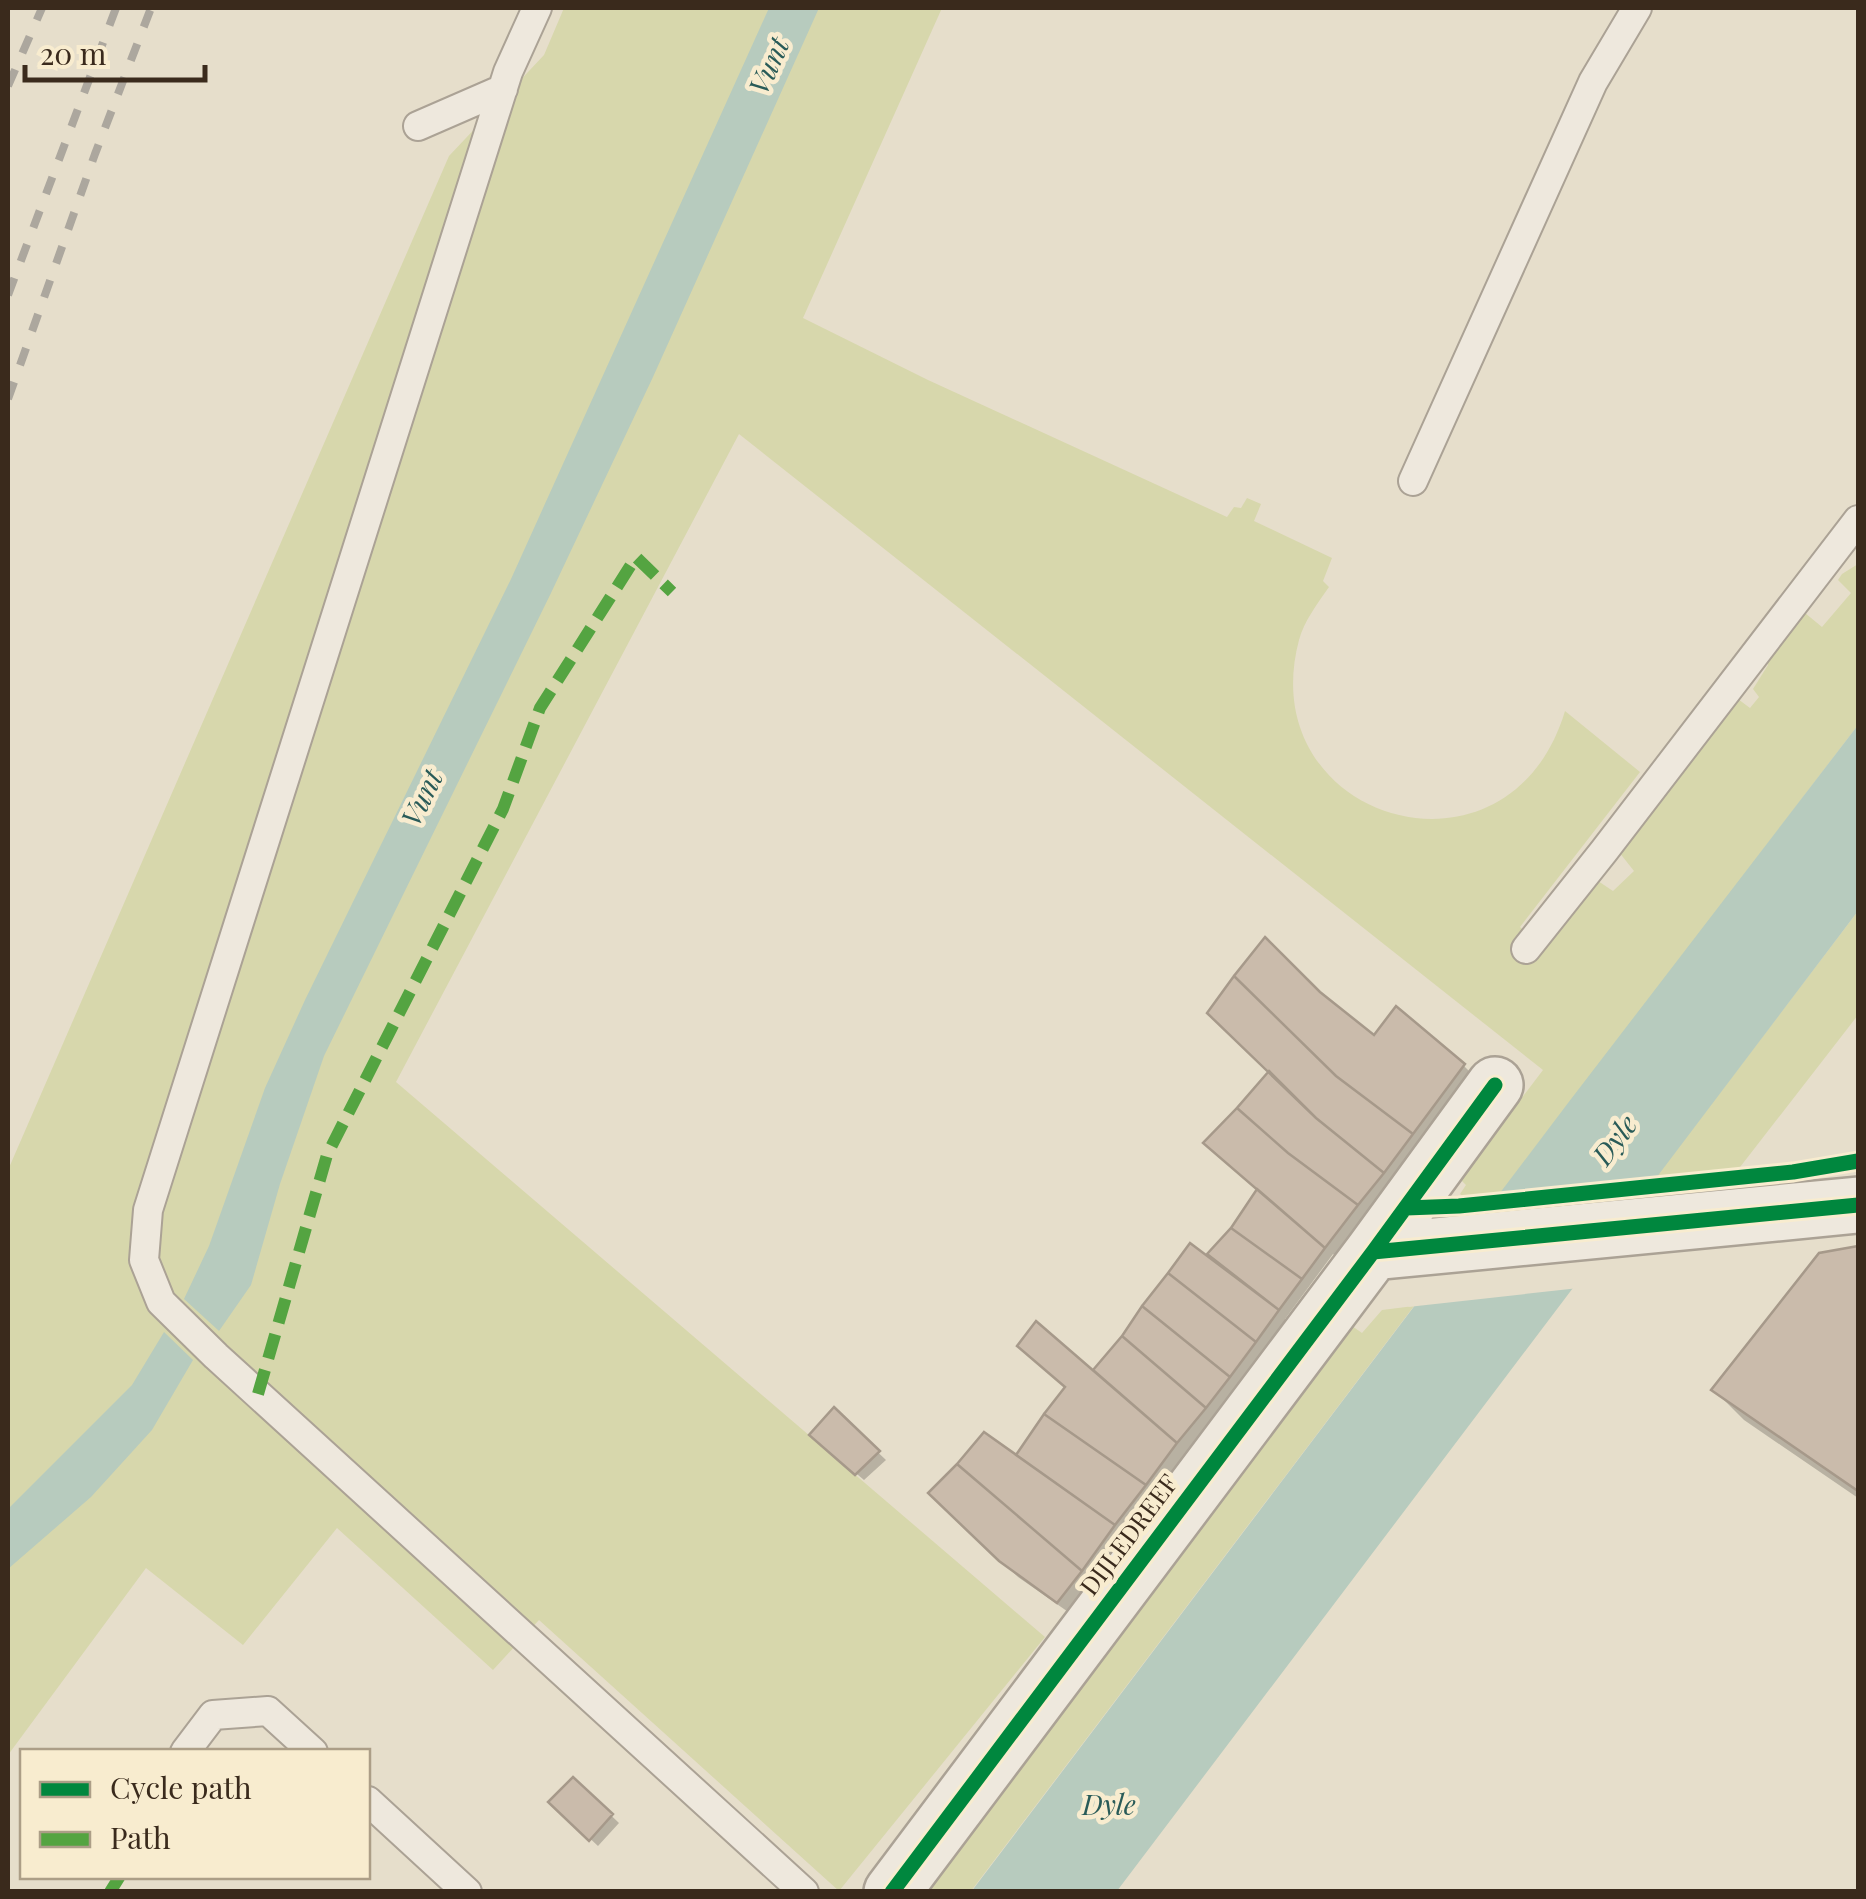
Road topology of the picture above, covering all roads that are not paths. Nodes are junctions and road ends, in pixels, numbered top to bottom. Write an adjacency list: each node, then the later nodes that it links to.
1 (537, 8): 3 (lane)
2 (1637, 8): 5 (lane)
3 (503, 89): 4 (lane); 15 (lane)
4 (418, 126)
5 (1413, 481)
6 (1858, 520): 7 (lane)
7 (1526, 949)
8 (1495, 1085): 10 (street, DIJLEDREEF)
9 (1858, 1205): 10 (street)
10 (1373, 1252): 16 (street, DIJLEDREEF)
11 (187, 1749): 12 (lane)
12 (310, 1749)
13 (370, 1803): 14 (lane)
14 (467, 1892)
15 (804, 1892)
16 (892, 1892)

